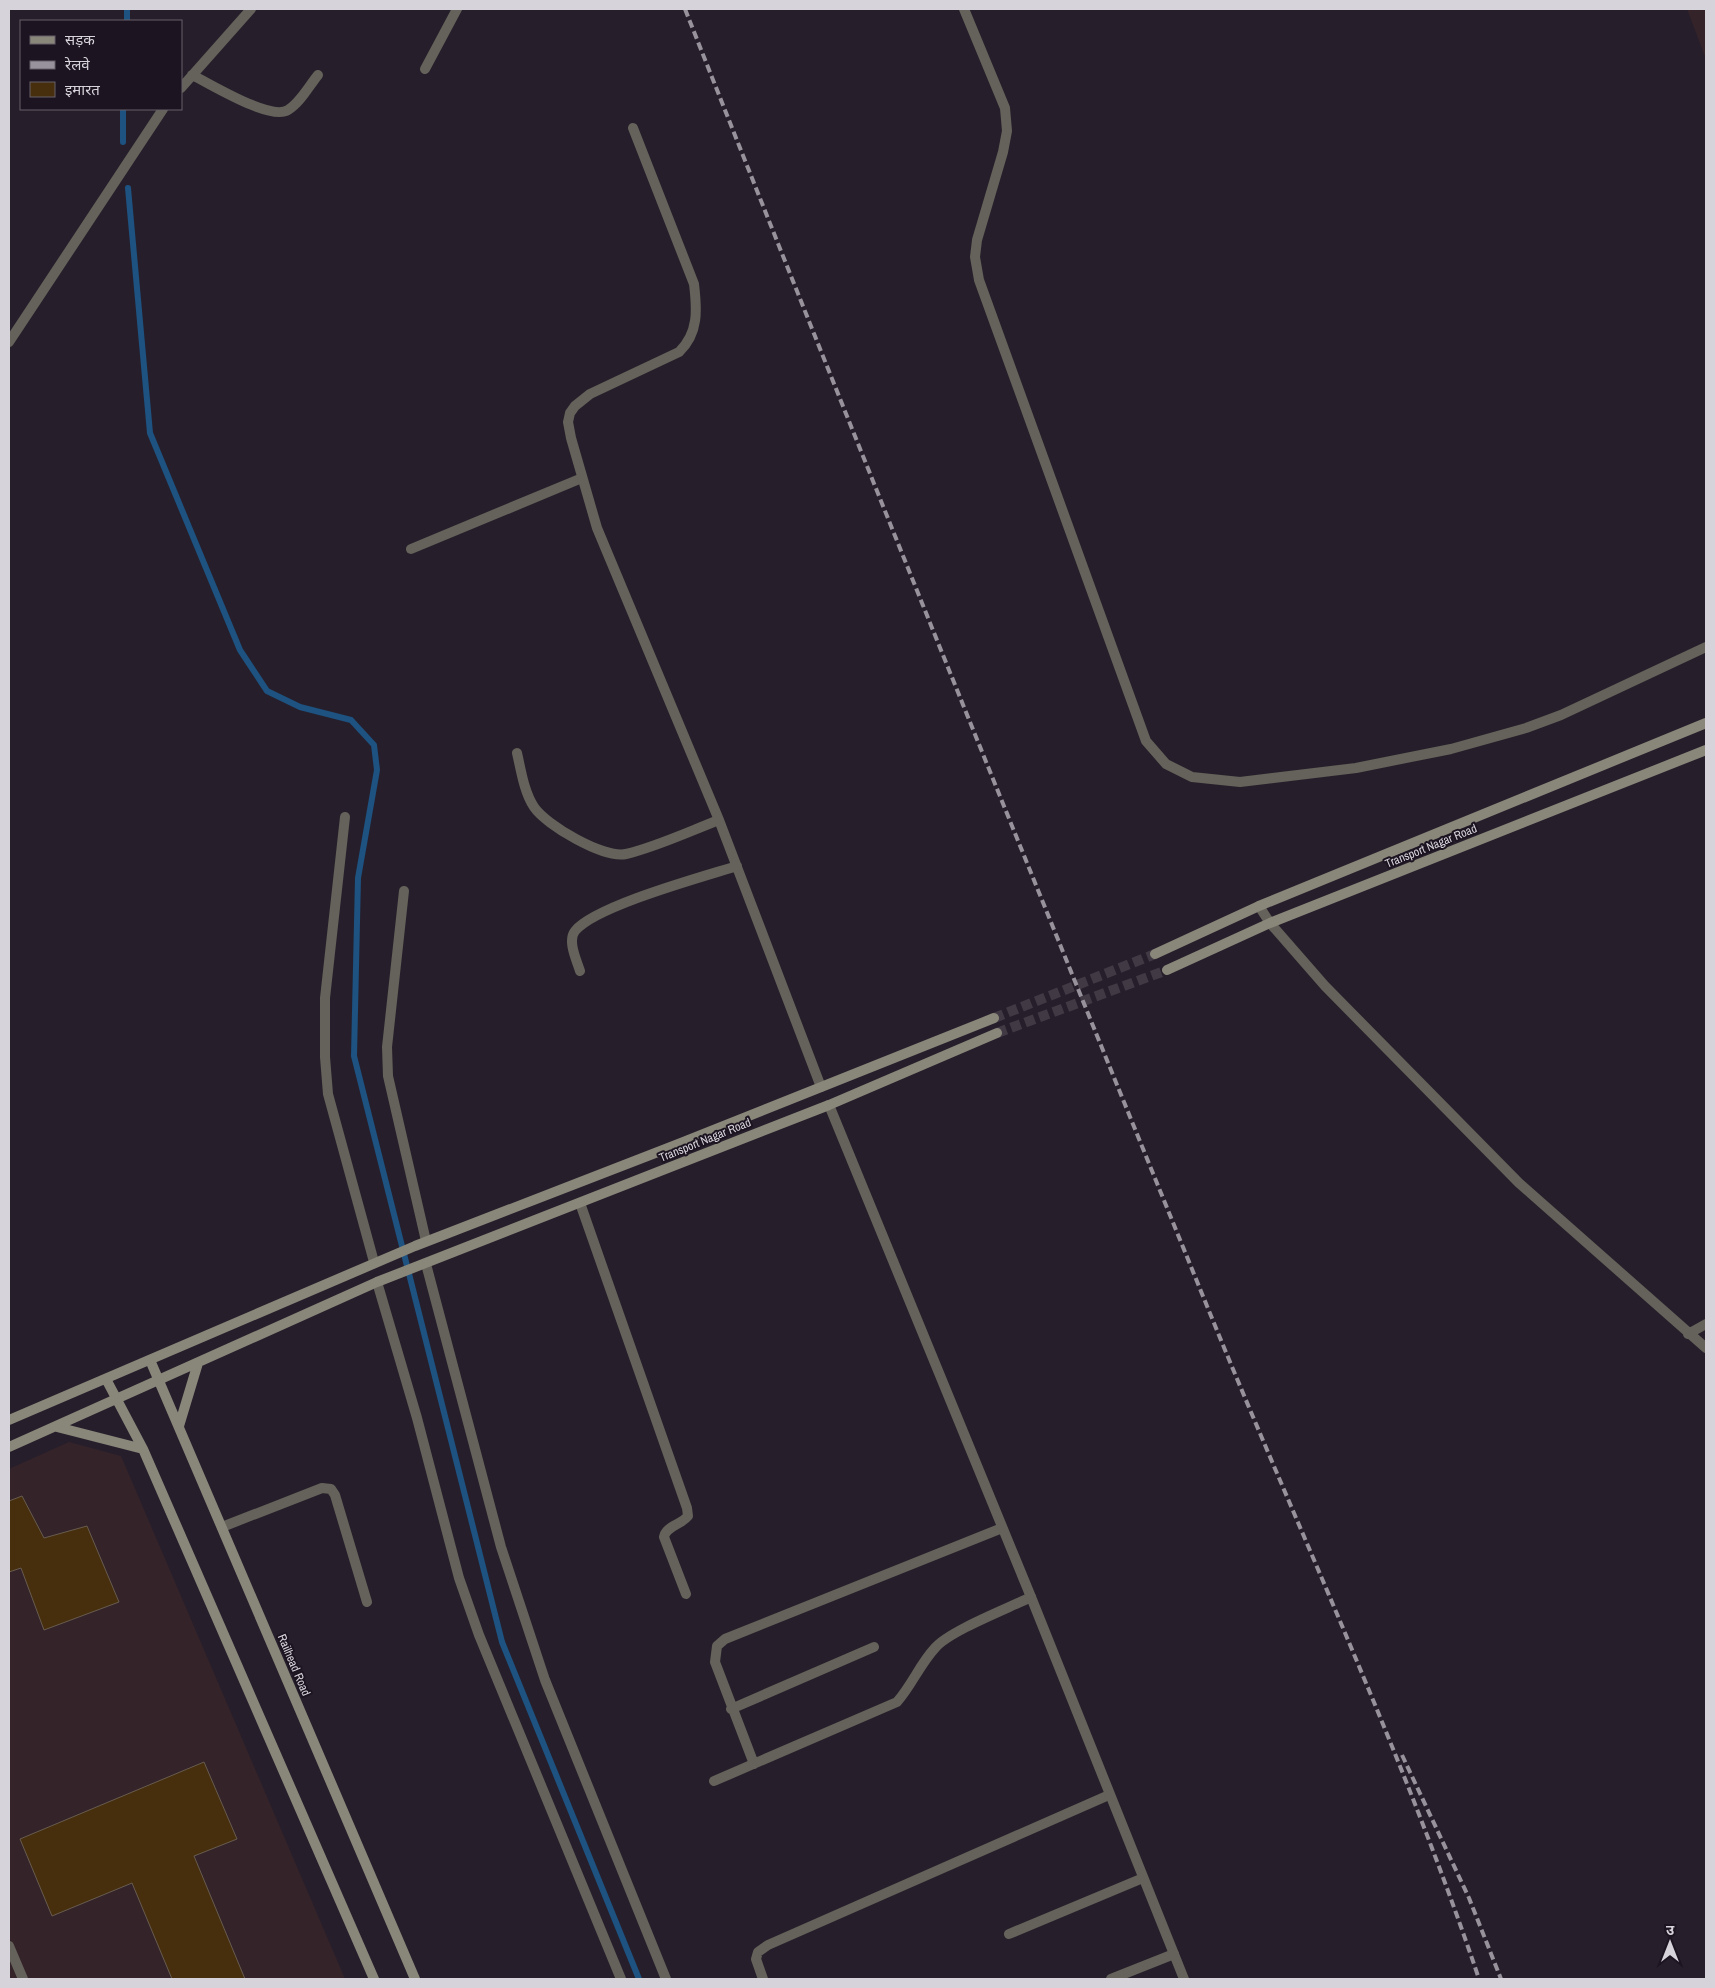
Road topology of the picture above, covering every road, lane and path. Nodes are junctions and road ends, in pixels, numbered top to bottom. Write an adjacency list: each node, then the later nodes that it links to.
1 (251, 9): 5 (street)
2 (457, 9): 4 (street)
3 (964, 9): 13 (street)
4 (424, 69)
5 (192, 75): 6 (street); 7 (street)
6 (318, 75)
7 (182, 87)
8 (162, 110): 10 (street)
9 (634, 128): 11 (street)
10 (9, 342)
11 (582, 478): 12 (street); 18 (street)
12 (411, 549)
13 (1706, 647)
14 (1706, 724): 21 (main road, Transport Nagar Road)
15 (1706, 750): 22 (main road, Transport Nagar Road)
16 (517, 753): 18 (street)
17 (345, 817): 32 (street)
18 (719, 820): 19 (street)
19 (737, 866): 25 (street); 28 (street)
20 (404, 891): 31 (street)
21 (1259, 906): 22 (street); 23 (main road, Transport Nagar Road)
22 (1270, 923): 24 (main road, Transport Nagar Road); 36 (street)
23 (1155, 954)
24 (1168, 970)
25 (580, 971)
26 (994, 1018): 28 (main road)
27 (997, 1033): 29 (main road, Transport Nagar Road)
28 (821, 1087): 31 (main road)
29 (829, 1105): 30 (main road, Transport Nagar Road); 49 (street)
30 (580, 1203): 33 (main road, Transport Nagar Road); 50 (street)
31 (426, 1241): 32 (main road)
32 (378, 1261): 38 (main road)
33 (423, 1265): 34 (main road, Transport Nagar Road); 66 (street)
34 (381, 1281): 39 (main road, Transport Nagar Road); 65 (street)
35 (1706, 1324): 36 (street)
36 (1688, 1334): 37 (street)
37 (1706, 1348)
38 (150, 1360): 40 (main road); 41 (main road, Railhead Road)
39 (198, 1363): 41 (main road, Transport Nagar Road); 44 (main road)
40 (106, 1379): 42 (main road); 43 (main road)
41 (160, 1380): 42 (main road, Transport Nagar Road); 44 (main road, Railhead Road)
42 (117, 1400): 45 (main road, Transport Nagar Road); 47 (main road)
43 (9, 1420)
44 (179, 1426): 48 (main road, Railhead Road)
45 (57, 1427): 46 (main road, Transport Nagar Road); 47 (main road)
46 (9, 1447)
47 (143, 1449): 63 (main road)
48 (222, 1527): 52 (street); 64 (main road, Railhead Road)
49 (1002, 1528): 51 (street); 54 (street)
50 (686, 1594)
51 (1031, 1597): 55 (street); 57 (street)
52 (367, 1602)
53 (874, 1647): 54 (street)
54 (731, 1709): 55 (street)
55 (754, 1764): 56 (street)
56 (714, 1781)
57 (1109, 1795): 58 (street); 67 (street)
58 (1143, 1878): 59 (street); 61 (street)
59 (1009, 1934)
60 (9, 1946): 62 (street)
61 (1174, 1954): 68 (street); 69 (street)
62 (23, 1979)
63 (374, 1979)
64 (415, 1979)
65 (621, 1979)
66 (666, 1979)
67 (763, 1979)
68 (1111, 1979)
69 (1184, 1979)

